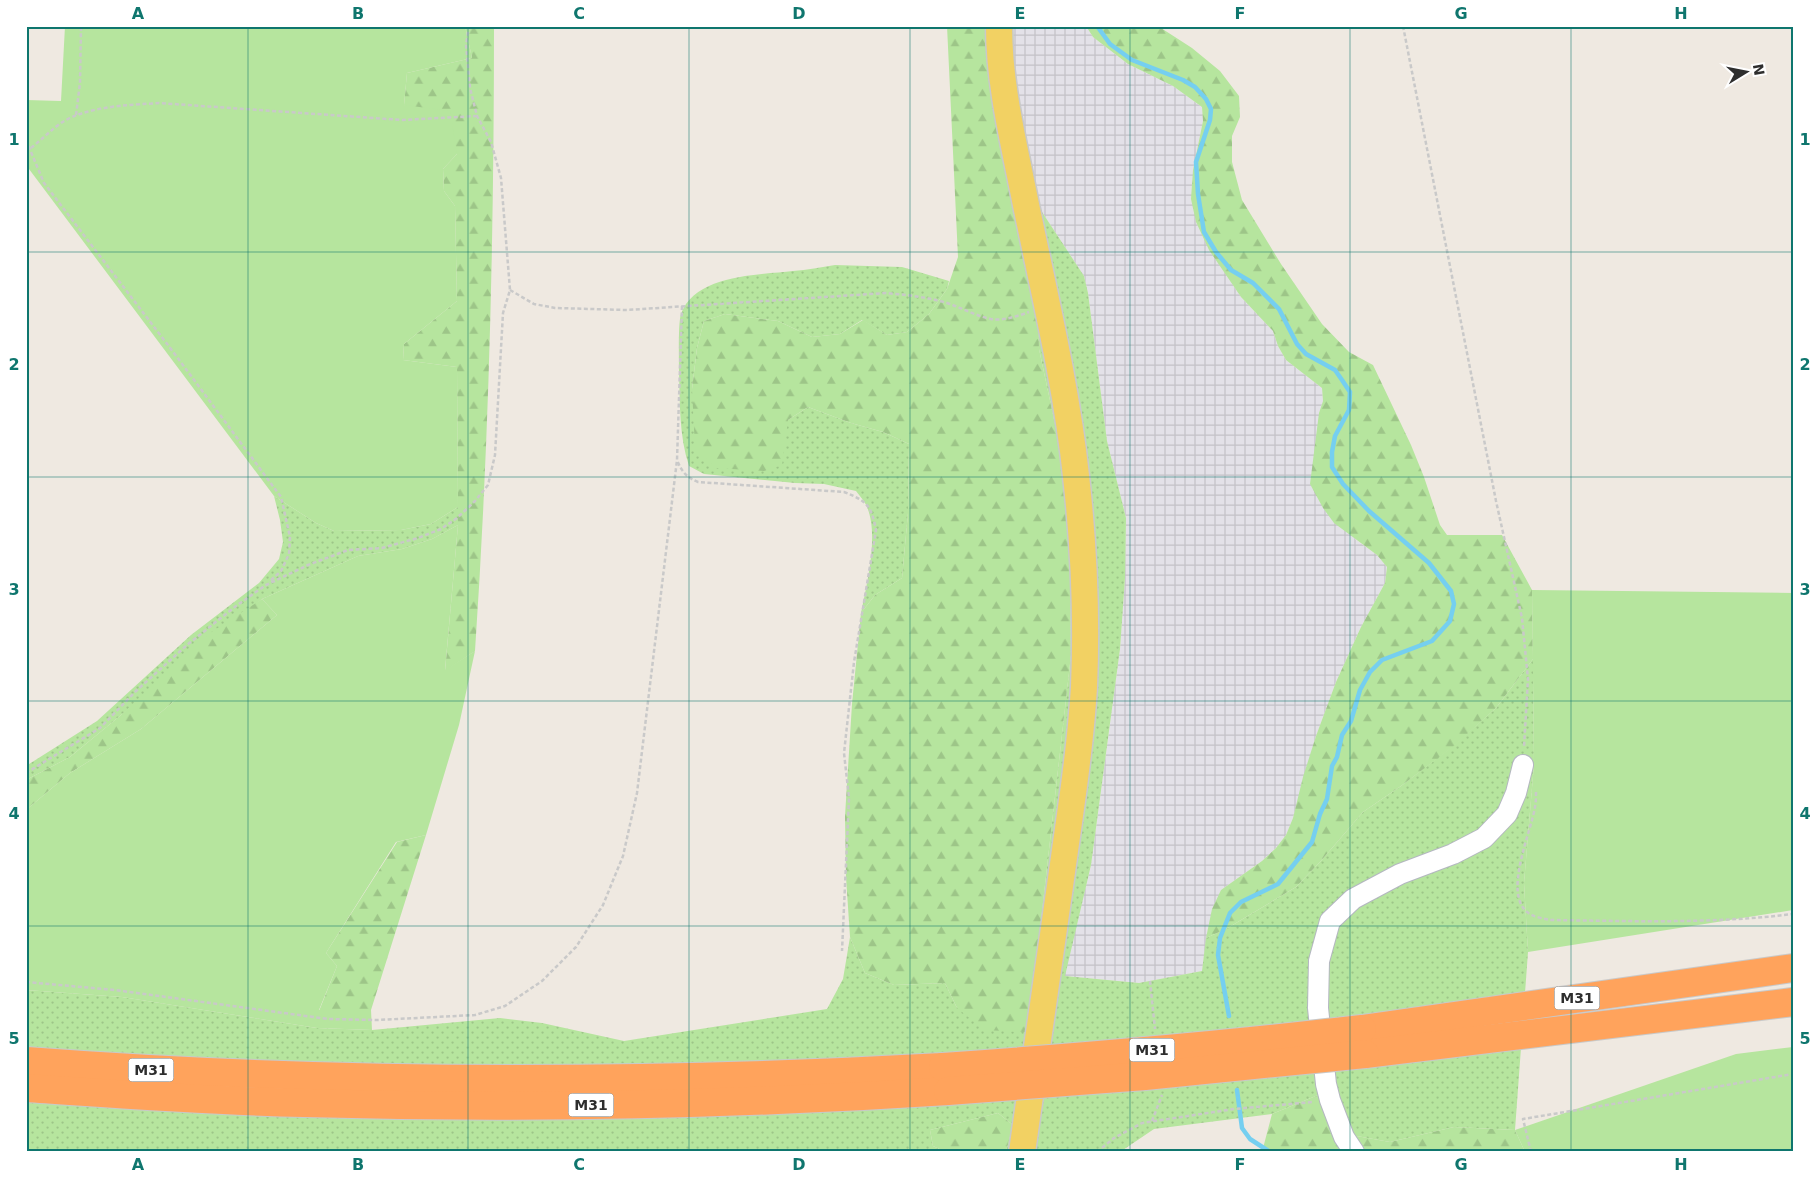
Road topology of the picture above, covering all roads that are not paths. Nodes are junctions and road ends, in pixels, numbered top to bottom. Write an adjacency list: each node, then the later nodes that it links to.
1 (999, 26): 9 (main road)
2 (1523, 764): 10 (street)
3 (1793, 968): 5 (highway, M31)
4 (1793, 1002): 5 (highway, M31)
5 (1363, 1041): 7 (highway, M31, bridge)
6 (26, 1061): 7 (highway, M31)
7 (945, 1079): 8 (highway, M31)
8 (26, 1088)
9 (1022, 1152)
10 (1354, 1152)

